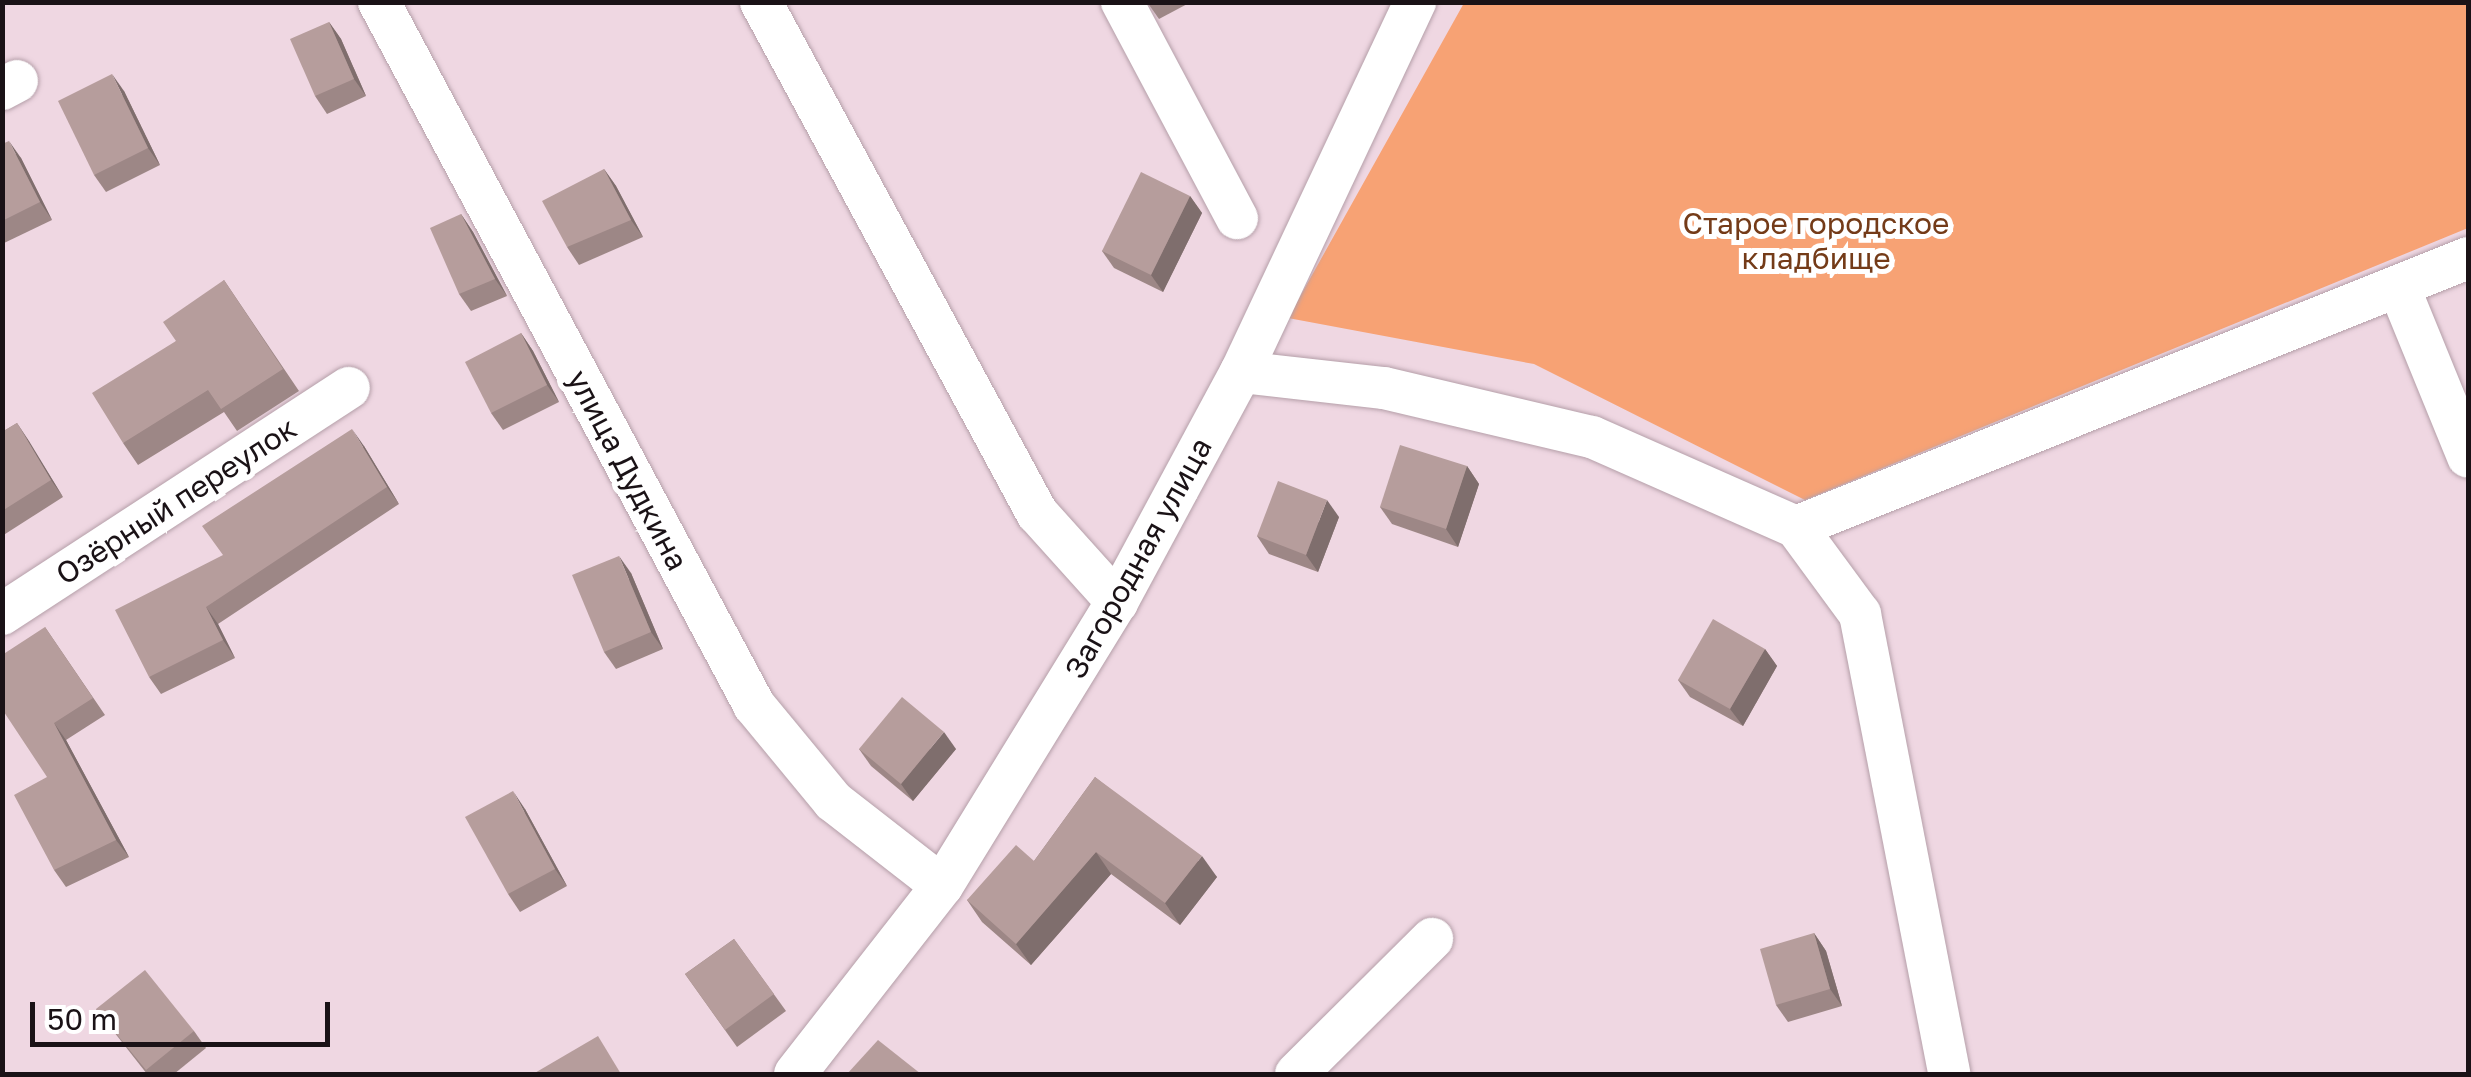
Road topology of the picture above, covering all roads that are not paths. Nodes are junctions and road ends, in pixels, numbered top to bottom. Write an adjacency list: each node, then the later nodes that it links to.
1 (379, 2): 14 (street, улица Дудкина)
2 (762, 2): 12 (street)
3 (1122, 2): 5 (street)
4 (1414, 2): 8 (street, Загородная улица)
5 (1237, 218)
6 (2468, 258): 7 (street)
7 (2400, 290): 10 (street); 11 (street)
8 (1241, 372): 11 (street); 12 (street, Загородная улица)
9 (349, 388): 13 (street, Озёрный переулок)
10 (2468, 456)
11 (1796, 527): 18 (street)
12 (1118, 602): 14 (street, Загородная улица)
13 (2, 614)
14 (942, 886): 16 (street, Загородная улица)
15 (1432, 939): 17 (street)
16 (795, 1074)
17 (1296, 1074)
18 (1949, 1074)

